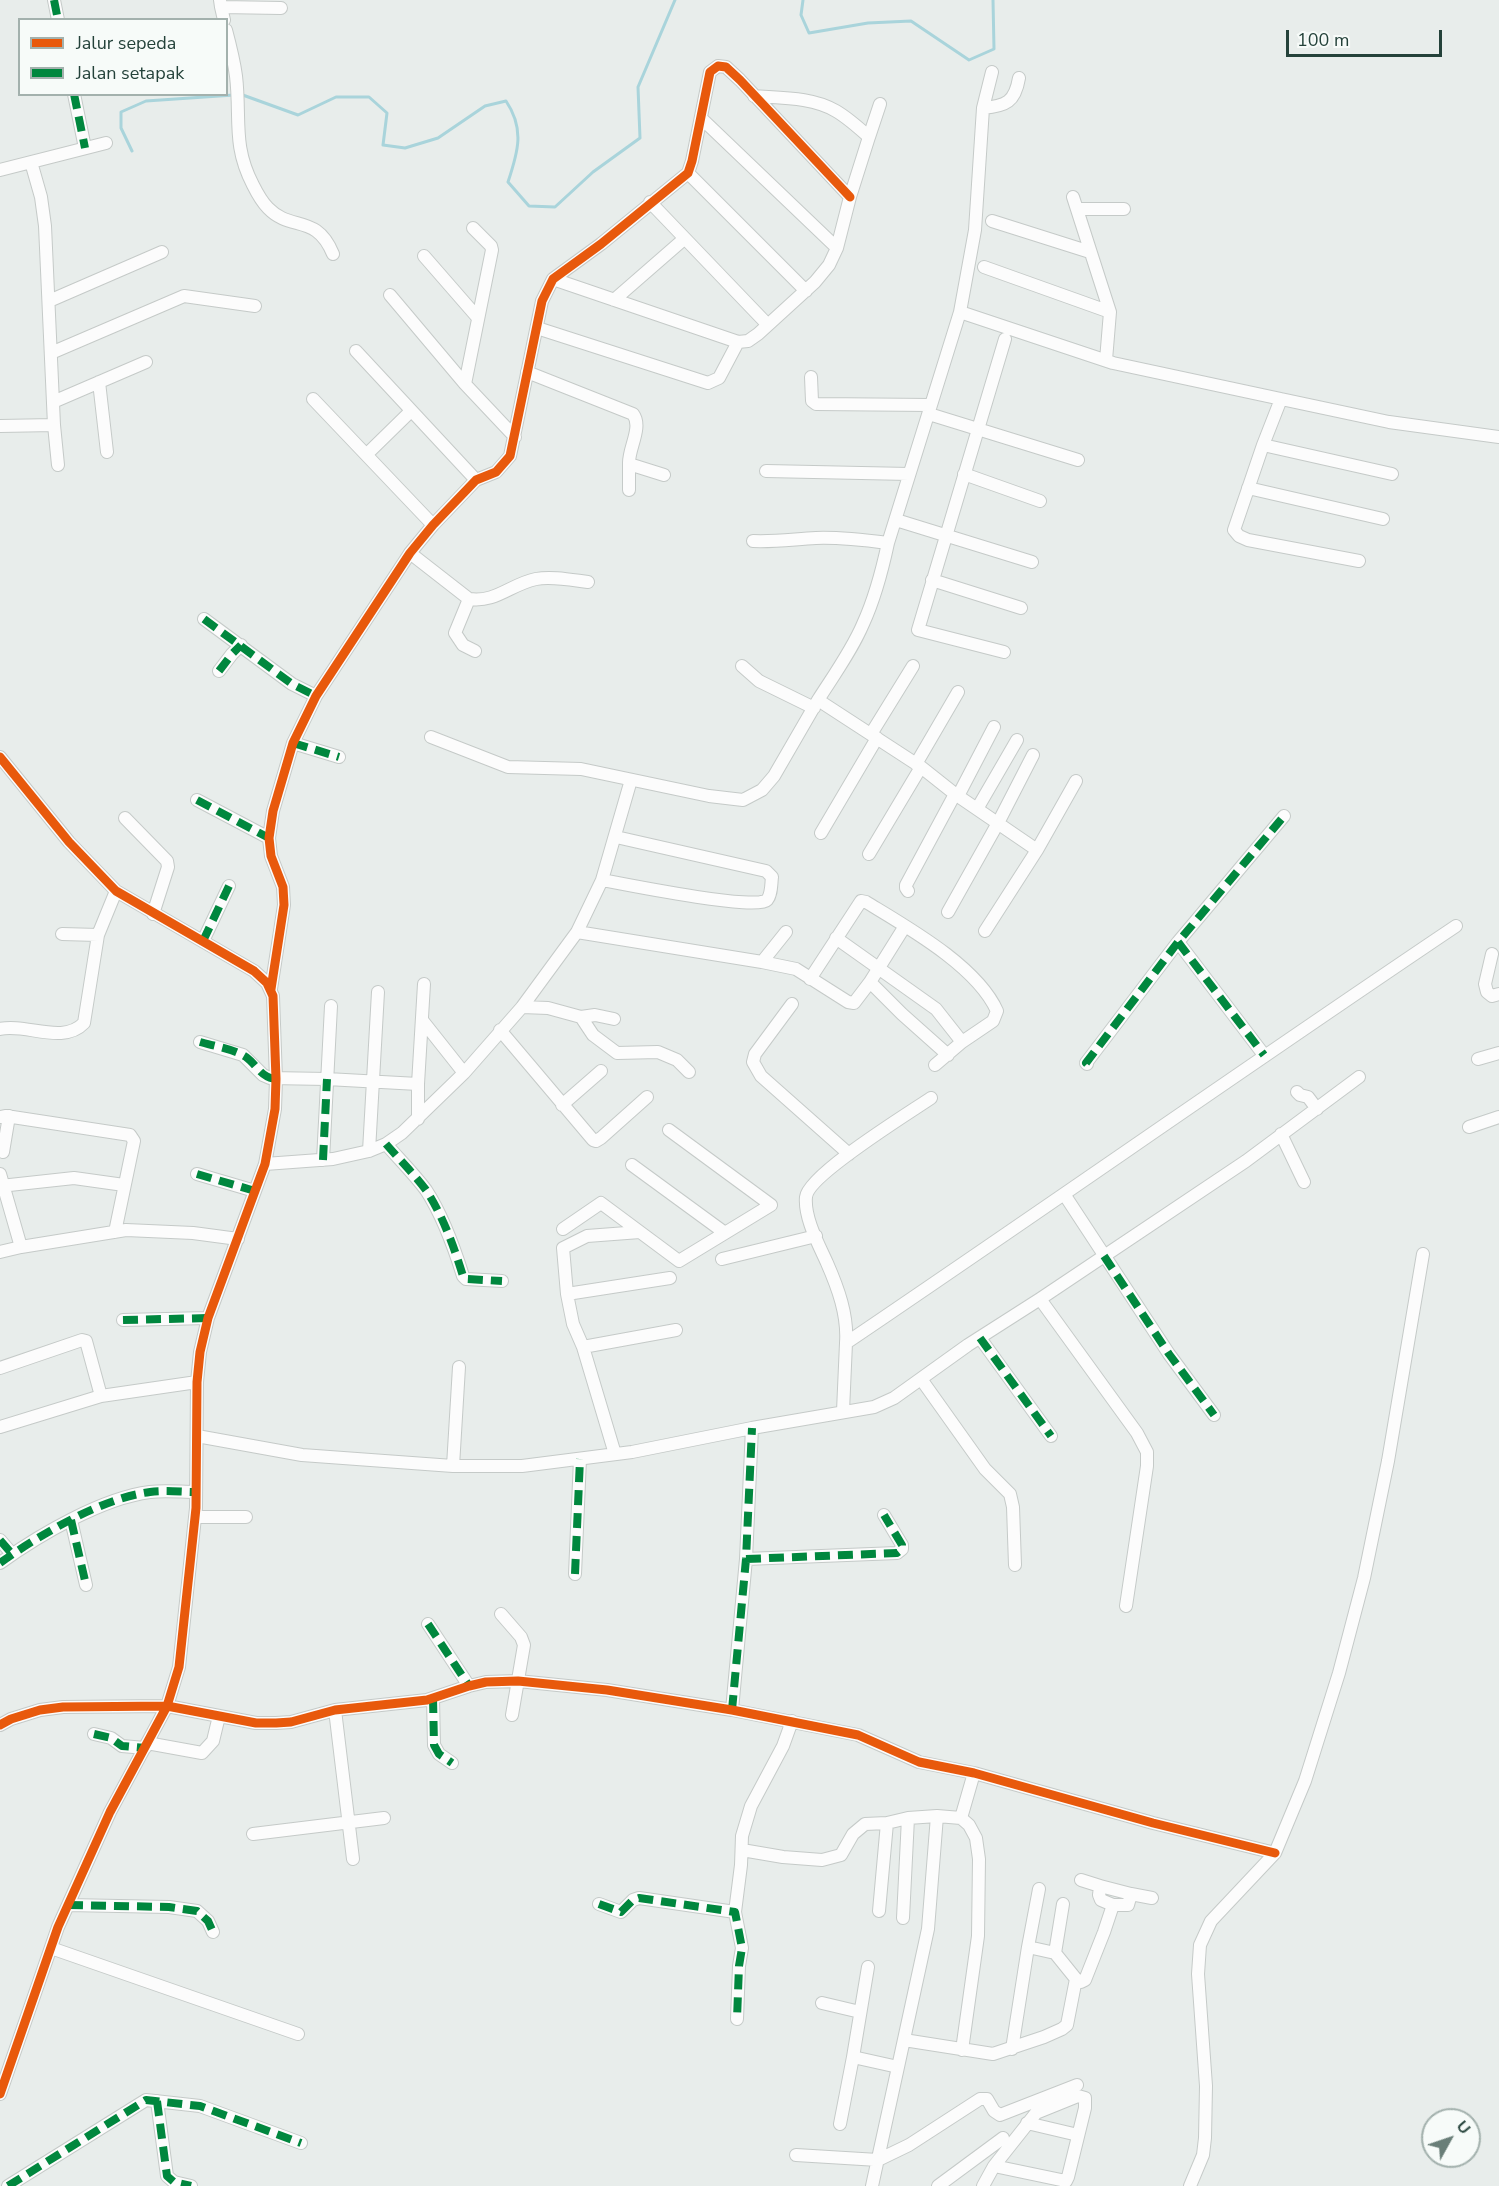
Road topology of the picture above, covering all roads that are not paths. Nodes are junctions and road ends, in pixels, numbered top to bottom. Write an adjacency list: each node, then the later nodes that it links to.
1 (54, 0): 4 (street)
2 (281, 8): 3 (street)
3 (222, 9)
4 (58, 18)
5 (228, 39): 28 (street)
6 (993, 72): 11 (street)
7 (1019, 78): 11 (street)
8 (74, 96): 15 (street)
9 (754, 96): 12 (street); 13 (street); 19 (street)
10 (880, 104): 13 (street)
11 (983, 108): 37 (street)
12 (700, 118): 18 (street); 25 (street)
13 (869, 137): 19 (street)
14 (106, 143): 15 (street)
15 (85, 148): 16 (street)
16 (31, 162): 17 (street); 35 (street)
17 (0, 170)
18 (688, 173): 20 (street); 32 (street)
19 (850, 197): 25 (street)
20 (650, 202): 24 (street); 31 (street)
21 (1124, 209): 27 (street)
22 (992, 221): 27 (street)
23 (473, 228): 39 (street)
24 (684, 239): 34 (street); 40 (street)
25 (837, 248): 32 (street)
26 (162, 252): 35 (street)
27 (1090, 252): 38 (street)
28 (333, 254)
29 (424, 256): 39 (street)
30 (984, 267): 38 (street)
31 (553, 279): 34 (street); 41 (street)
32 (806, 291): 40 (street)
33 (390, 295): 51 (street)
34 (614, 300): 43 (street)
35 (49, 302): 45 (street)
36 (255, 306): 45 (street)
37 (960, 312): 46 (street); 55 (street)
38 (1110, 312): 46 (street)
39 (478, 318): 51 (street)
40 (768, 324): 43 (street)
41 (537, 328): 43 (street); 48 (street)
42 (1005, 339): 59 (street)
43 (738, 342)
44 (356, 351): 56 (street)
45 (51, 352): 54 (street)
46 (1106, 360): 53 (street)
47 (146, 362): 50 (street)
48 (527, 372): 60 (street); 66 (street)
49 (812, 377): 55 (street)
50 (99, 382): 54 (street); 63 (street)
51 (465, 384): 60 (street)
52 (313, 399): 64 (street)
53 (1281, 399): 61 (street); 62 (street)
54 (53, 402): 57 (street)
55 (930, 410): 59 (street); 69 (street)
56 (411, 411): 64 (street); 73 (street)
57 (54, 425): 58 (street); 67 (street)
58 (0, 426)
59 (977, 429): 65 (street); 70 (street)
60 (515, 437): 73 (street)
61 (1499, 437)
62 (1263, 445): 71 (street); 74 (street)
63 (107, 452)
64 (367, 454): 79 (street)
65 (1078, 460)
66 (629, 464): 72 (street); 75 (street)
67 (58, 465)
68 (766, 471): 69 (street)
69 (909, 474): 78 (street)
70 (964, 474): 76 (street); 80 (street)
71 (1392, 474)
72 (664, 475)
73 (476, 480): 79 (street)
74 (1248, 488): 77 (street); 84 (street)
75 (629, 490)
76 (1040, 501)
77 (1383, 519)
78 (896, 520): 80 (street); 82 (street)
79 (433, 525): 83 (street)
80 (946, 536): 85 (street); 86 (street)
81 (753, 541): 82 (street)
82 (888, 543): 99 (street)
83 (410, 553): 88 (street); 98 (street)
84 (1359, 561)
85 (1032, 562)
86 (932, 580): 89 (street); 93 (street)
87 (588, 582): 88 (street)
88 (469, 599): 92 (street)
89 (1021, 608)
90 (204, 619): 91 (street)
91 (241, 645): 96 (street); 98 (street)
92 (475, 651)
93 (1004, 652)
94 (742, 666): 99 (street)
95 (913, 666): 101 (street)
96 (219, 671)
97 (958, 692): 108 (street)
98 (316, 696): 104 (street)
99 (816, 704): 101 (street); 109 (street)
100 (994, 728): 111 (street)
101 (874, 736): 108 (street); 117 (street)
102 (431, 737): 109 (street)
103 (1017, 740): 113 (street)
104 (292, 743): 107 (street); 119 (street)
105 (1033, 755): 116 (street)
106 (0, 757): 124 (street)
107 (339, 757)
108 (918, 765): 111 (street); 121 (street)
109 (631, 780): 118 (street)
110 (1076, 781): 120 (street)
111 (956, 795): 113 (street); 125 (street)
112 (197, 800): 119 (street)
113 (977, 809): 116 (street)
114 (1284, 816): 137 (street)
115 (125, 818): 127 (street)
116 (998, 823): 120 (street); 126 (street)
117 (821, 833)
118 (616, 837): 122 (street); 122 (street)
119 (269, 838): 144 (street)
120 (1037, 850): 130 (street)
121 (869, 854)
122 (602, 880): 131 (street)
123 (229, 886): 136 (street)
124 (116, 891): 127 (street); 134 (street)
125 (908, 891)
126 (948, 912)
127 (153, 914): 136 (street)
128 (905, 926): 135 (street); 140 (street); 156 (street)
129 (1456, 926): 159 (street)
130 (985, 931)
131 (577, 932): 139 (street); 149 (street)
132 (786, 932): 139 (street)
133 (62, 934): 134 (street)
134 (98, 935): 153 (street)
135 (836, 938): 140 (street); 141 (street)
136 (203, 941): 144 (street)
137 (1178, 942): 159 (street); 161 (street)
138 (1492, 954): 146 (street)
139 (762, 962): 141 (street)
140 (878, 970): 142 (street); 156 (street)
141 (810, 979): 142 (street)
142 (870, 982): 158 (street)
143 (424, 984): 152 (street)
144 (271, 989): 167 (street)
145 (378, 992): 169 (street)
146 (1499, 994)
147 (792, 1004): 185 (street)
148 (331, 1006): 168 (street)
149 (522, 1007): 150 (street); 154 (street)
150 (581, 1017): 151 (street); 164 (street)
151 (614, 1019)
152 (422, 1020): 165 (street); 170 (street)
153 (0, 1029)
154 (500, 1030): 165 (street); 174 (street)
155 (200, 1042): 167 (street)
156 (962, 1042): 158 (street)
157 (1499, 1053): 160 (street)
158 (948, 1055): 162 (street)
159 (1264, 1055): 194 (street)
160 (1478, 1059)
161 (1087, 1064)
162 (935, 1065)
163 (601, 1071): 174 (street)
164 (689, 1072)
165 (465, 1073): 178 (street)
166 (1359, 1077): 175 (street)
167 (276, 1079): 168 (street); 187 (street)
168 (327, 1079): 169 (street); 186 (street)
169 (373, 1081): 170 (street); 183 (street)
170 (418, 1084): 178 (street)
171 (1297, 1092): 175 (street)
172 (647, 1097): 174 (street)
173 (931, 1098): 185 (street)
174 (562, 1105)
175 (1317, 1109): 181 (street)
176 (4, 1117): 184 (street); 192 (street)
177 (1499, 1117): 179 (street)
178 (418, 1119): 182 (street)
179 (1469, 1127)
180 (669, 1130): 198 (street)
181 (1281, 1134): 191 (street); 204 (street)
182 (386, 1144): 183 (street); 207 (street)
183 (369, 1151): 186 (street)
184 (3, 1152)
185 (849, 1154): 199 (street)
186 (323, 1160): 187 (street)
187 (265, 1164): 193 (street)
188 (632, 1165): 198 (street)
189 (197, 1174): 193 (street)
190 (2, 1182): 192 (street); 201 (street)
191 (1304, 1182)
192 (124, 1185): 196 (street)
193 (255, 1191): 200 (street)
194 (1065, 1194): 204 (street); 214 (street)
195 (563, 1229): 197 (street)
196 (115, 1232): 200 (street); 201 (street)
197 (640, 1232): 198 (street); 208 (street)
198 (725, 1233)
199 (816, 1236): 205 (street); 214 (street)
200 (238, 1239): 210 (street)
201 (21, 1246): 202 (street)
202 (0, 1252)
203 (1423, 1254): 267 (street)
204 (1104, 1256): 209 (street); 222 (street)
205 (722, 1258)
206 (670, 1278): 208 (street)
207 (502, 1281)
208 (567, 1294): 215 (street)
209 (1040, 1299): 213 (street); 242 (street)
210 (208, 1318): 211 (street); 219 (street)
211 (123, 1320)
212 (676, 1330): 215 (street)
213 (980, 1338): 218 (street); 226 (street)
214 (846, 1343): 221 (street)
215 (583, 1347): 227 (street)
216 (459, 1367): 229 (street)
217 (0, 1368): 220 (street)
218 (921, 1379): 221 (street); 239 (street)
219 (197, 1382): 220 (street); 225 (street)
220 (101, 1396): 223 (street)
221 (843, 1411): 224 (street)
222 (1214, 1415)
223 (0, 1427)
224 (752, 1428): 227 (street); 237 (street)
225 (197, 1436): 229 (street); 230 (street)
226 (1051, 1436)
227 (615, 1455): 228 (street)
228 (580, 1459): 229 (street); 240 (street)
229 (453, 1466)
230 (196, 1492): 232 (street); 234 (street)
231 (884, 1515): 237 (street)
232 (195, 1517): 233 (street); 248 (street)
233 (246, 1517)
234 (71, 1520): 236 (street); 241 (street)
235 (0, 1540): 236 (street)
236 (12, 1554): 238 (street)
237 (746, 1558): 250 (street)
238 (0, 1563)
239 (1015, 1565)
240 (575, 1574)
241 (86, 1586)
242 (1126, 1606)
243 (501, 1614): 245 (street)
244 (428, 1624): 246 (street)
245 (518, 1681): 246 (street); 250 (street); 251 (street)
246 (469, 1686): 247 (street)
247 (433, 1698): 249 (street); 257 (street)
248 (167, 1706): 252 (street); 254 (street); 256 (street)
249 (334, 1710): 252 (street); 263 (street)
250 (732, 1710): 253 (street)
251 (512, 1715)
252 (219, 1716): 256 (street)
253 (792, 1721): 258 (street); 266 (street)
254 (0, 1725)
255 (94, 1734): 256 (street)
256 (146, 1746): 276 (street)
257 (452, 1763)
258 (974, 1773): 262 (street); 267 (street)
259 (937, 1816): 261 (street); 262 (street); 291 (street)
260 (384, 1818): 263 (street)
261 (908, 1818): 264 (street); 280 (street)
262 (961, 1818): 293 (street)
263 (349, 1823): 265 (street); 268 (street)
264 (887, 1823): 266 (street); 278 (street)
265 (253, 1834)
266 (742, 1850): 279 (street)
267 (1275, 1853): 313 (street)
268 (353, 1859)
269 (1081, 1880): 270 (street)
270 (1100, 1886): 272 (street); 277 (street)
271 (1039, 1889): 282 (street)
272 (1131, 1894): 273 (street); 277 (street)
273 (1152, 1898)
274 (599, 1904): 279 (street)
275 (1063, 1904): 284 (street)
276 (68, 1905): 281 (street); 283 (street)
277 (1113, 1905): 286 (street)
278 (879, 1911)
279 (735, 1912): 289 (street)
280 (903, 1918)
281 (213, 1932)
282 (1028, 1947): 284 (street); 292 (street)
283 (51, 1948): 290 (street); 297 (street)
284 (1055, 1953): 286 (street)
285 (868, 1967): 288 (street)
286 (1076, 1979): 292 (street)
287 (822, 2003): 288 (street)
288 (860, 2012): 294 (street)
289 (737, 2019)
290 (298, 2034)
291 (904, 2040): 293 (street); 295 (street)
292 (1012, 2049): 293 (street)
293 (962, 2050)
294 (852, 2057): 295 (street); 300 (street)
295 (898, 2067): 305 (street)
296 (1077, 2085): 305 (street)
297 (0, 2094)
298 (157, 2101): 303 (street); 308 (street); 309 (street)
299 (1027, 2123): 301 (street); 301 (street); 306 (street)
300 (840, 2124)
301 (1078, 2135): 306 (street)
302 (1003, 2138): 307 (street)
303 (301, 2143)
304 (796, 2155): 305 (street)
305 (878, 2160): 310 (street)
306 (993, 2166): 312 (street)
307 (952, 2182): 311 (street)
308 (8, 2186)
309 (191, 2186)
310 (872, 2186)
311 (938, 2186)
312 (983, 2186)
313 (1190, 2186)

